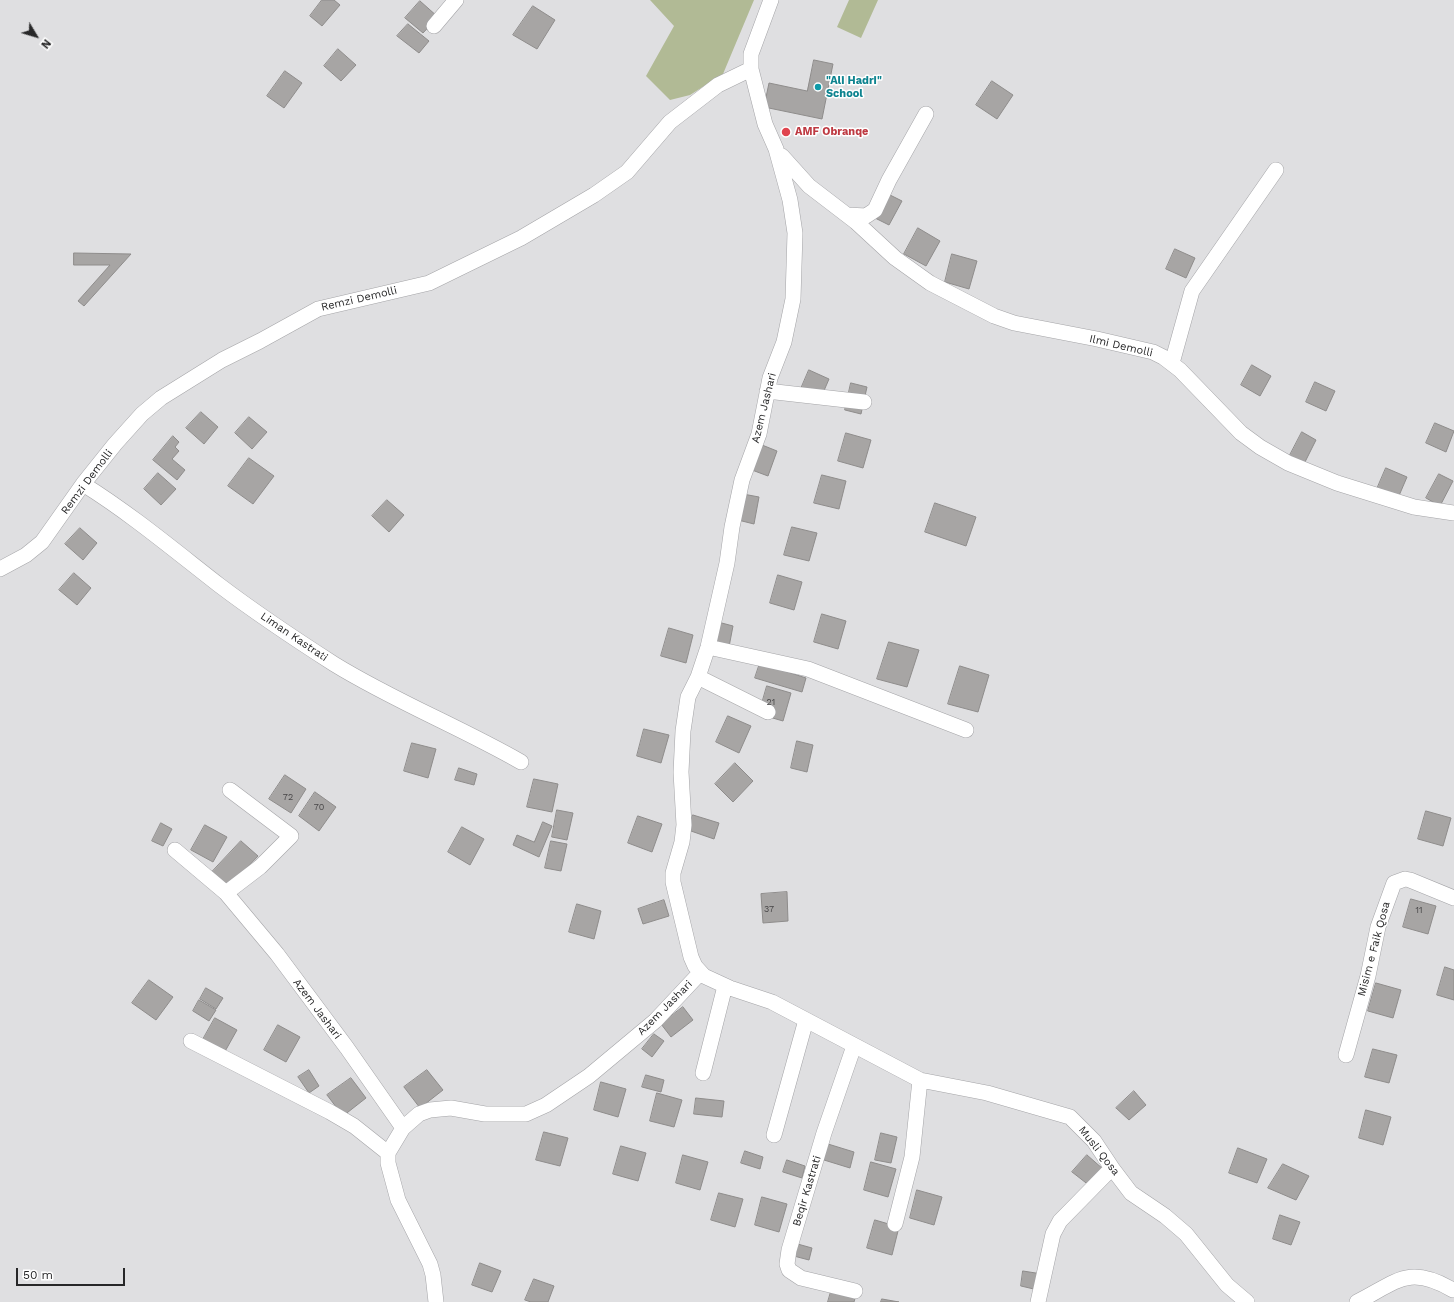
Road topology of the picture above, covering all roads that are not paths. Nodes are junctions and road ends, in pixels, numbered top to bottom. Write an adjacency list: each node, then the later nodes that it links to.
1 (456, 0): 3 (street)
2 (771, 0): 4 (street, Azem Jashari)
3 (434, 26)
4 (751, 69): 6 (street, Azem Jashari); 12 (street, Remzi Demolli)
5 (926, 114): 8 (street)
6 (776, 149): 8 (street, Ilmi Demolli); 10 (street, Azem Jashari)
7 (1276, 170): 9 (street)
8 (847, 215): 9 (street, Ilmi Demolli)
9 (1172, 363): 13 (street, Ilmi Demolli)
10 (767, 391): 11 (street); 15 (street, Azem Jashari)
11 (864, 402)
12 (83, 484): 14 (street, Remzi Demolli); 19 (street, Liman Kastrati)
13 (1454, 513)
14 (0, 569)
15 (708, 647): 16 (street, Azem Jashari); 18 (street)
16 (698, 677): 17 (street); 24 (street, Azem Jashari)
17 (768, 712)
18 (966, 730)
19 (522, 762)
20 (230, 790): 22 (street)
21 (175, 850): 22 (street, Azem Jashari)
22 (226, 893): 32 (street, Azem Jashari)
23 (1454, 898): 29 (street, Misim e Faik Qosa)
24 (700, 973): 25 (street); 32 (street, Azem Jashari)
25 (725, 986): 26 (street); 30 (street)
26 (806, 1020): 28 (street); 33 (street)
27 (191, 1041): 34 (street)
28 (854, 1046): 31 (street, Musli Qosa); 38 (street, Beqir Kastrati)
29 (1346, 1055)
30 (703, 1073)
31 (920, 1080): 35 (street, Musli Qosa); 36 (street)
32 (403, 1128): 34 (street, Azem Jashari)
33 (774, 1135)
34 (388, 1153): 40 (street)
35 (1112, 1168): 41 (street); 42 (street, Musli Qosa)
36 (895, 1224)
37 (1388, 1284): 39 (street); 43 (street); 44 (street)
38 (855, 1291)
39 (1453, 1293)
40 (436, 1302)
41 (1038, 1302)
42 (1247, 1302)
43 (1356, 1302)
44 (1380, 1302)

